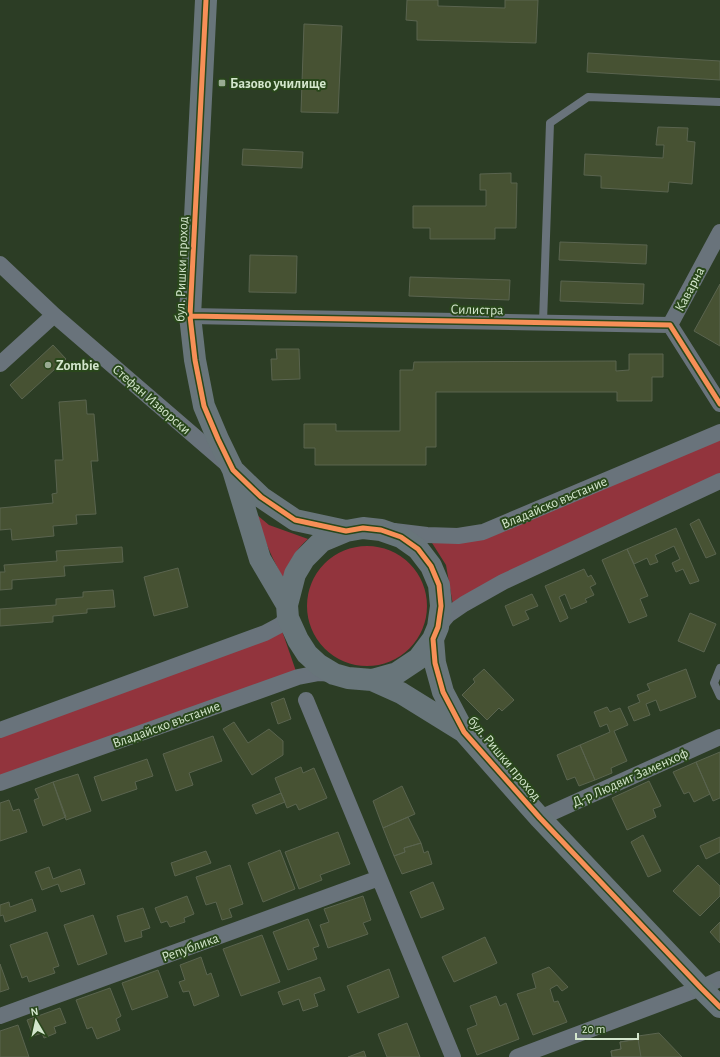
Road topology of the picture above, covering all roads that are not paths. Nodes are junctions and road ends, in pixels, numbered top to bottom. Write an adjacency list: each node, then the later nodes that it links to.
1 (206, 0): 6 (main road, бул. Ришки проход)
2 (720, 102): 7 (lane)
3 (720, 232): 8 (street, Каварна)
4 (0, 264): 5 (street, Стефан Изворски)
5 (54, 315): 9 (street); 12 (street, Стефан Изворски)
6 (190, 316): 7 (street, Силистра); 12 (main road, бул. Ришки проход)
7 (543, 322): 8 (street, Силистра)
8 (670, 324): 10 (street)
9 (0, 364)
10 (720, 404)
11 (720, 432): 14 (street, Владайско въстание)
12 (233, 470): 15 (main road, бул. Ришки проход); 16 (main road, бул. Ришки проход)
13 (720, 481): 17 (street)
14 (381, 530): 15 (main road, бул. Ришки проход); 17 (main road, бул. Ришки проход)
15 (346, 531): 16 (main road)
16 (287, 611): 19 (main road, бул. Ришки проход); 23 (street)
17 (435, 633): 20 (main road); 24 (main road, бул. Ришки проход)
18 (720, 668): 21 (lane)
19 (334, 674): 20 (main road, бул. Ришки проход); 26 (street, Владайско въстание)
20 (372, 680): 24 (main road, бул. Ришки проход)
21 (720, 696)
22 (306, 700): 28 (street)
23 (0, 730)
24 (464, 732): 27 (main road, бул. Ришки проход)
25 (720, 737): 27 (street, Д-р Людвиг Заменхоф)
26 (0, 783)
27 (540, 818): 30 (main road, бул. Ришки проход)
28 (379, 878): 32 (street, Република); 33 (street)
29 (720, 979): 30 (street)
30 (701, 988): 31 (main road, бул. Ришки проход); 34 (street)
31 (720, 1007)
32 (0, 1016)
33 (453, 1057)
34 (516, 1057)

